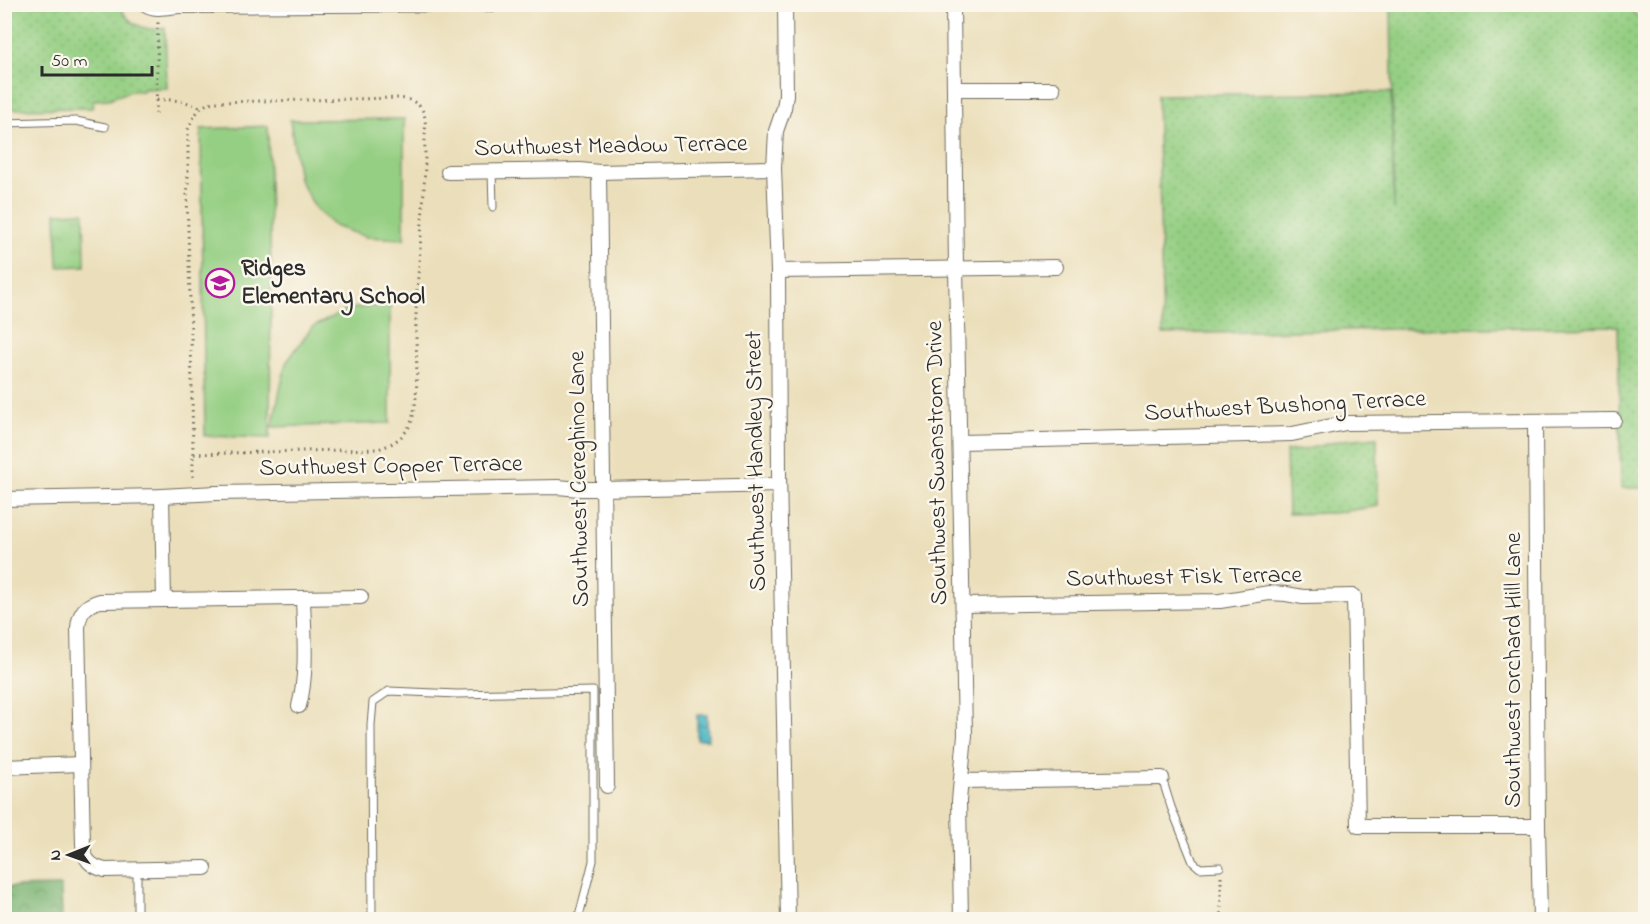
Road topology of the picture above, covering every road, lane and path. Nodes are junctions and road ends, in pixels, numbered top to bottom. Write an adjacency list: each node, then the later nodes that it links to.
1 (145, 4): 7 (street)
2 (497, 4): 6 (street)
3 (785, 4): 15 (street, Southwest Handley Street)
4 (953, 4): 8 (street, Southwest Swanstrom Drive)
5 (302, 5): 6 (street); 7 (street)
6 (460, 5)
7 (159, 8): 10 (path)
8 (955, 88): 9 (street); 21 (street, Southwest Swanstrom Drive)
9 (1053, 89)
10 (158, 100): 11 (path); 12 (path)
11 (202, 108): 26 (path); 26 (path)
12 (156, 114)
13 (4, 123): 14 (lane)
14 (105, 127)
15 (774, 168): 18 (street, Southwest Meadow Terrace); 22 (street, Southwest Handley Street)
16 (492, 171): 17 (street, Southwest Meadow Terrace); 18 (street, Southwest Meadow Terrace); 19 (lane)
17 (448, 172)
18 (599, 172): 29 (street, Southwest Cereghino Lane)
19 (493, 207)
20 (1056, 267): 21 (street)
21 (956, 268): 22 (street); 25 (street, Southwest Swanstrom Drive)
22 (778, 270): 28 (street, Southwest Handley Street)
23 (1614, 420): 24 (street, Southwest Bushong Terrace)
24 (1535, 421): 25 (street, Southwest Bushong Terrace); 42 (street, Southwest Orchard Hill Lane)
25 (960, 442): 35 (street, Southwest Swanstrom Drive)
26 (193, 454): 27 (path)
27 (193, 477)
28 (779, 485): 29 (street, Southwest Copper Terrace); 49 (street, Southwest Handley Street)
29 (602, 489): 30 (street, Southwest Copper Terrace); 41 (street, Southwest Cereghino Lane)
30 (162, 496): 31 (street, Southwest Copper Terrace); 34 (street)
31 (4, 499)
32 (361, 597): 33 (street)
33 (303, 598): 34 (street); 36 (street)
34 (164, 600): 37 (street)
35 (964, 605): 40 (street, Southwest Swanstrom Drive); 42 (street, Southwest Fisk Terrace)
36 (298, 706)
37 (81, 764): 38 (street); 45 (street)
38 (4, 766)
39 (1162, 778): 40 (street); 43 (lane)
40 (962, 781): 50 (street, Southwest Swanstrom Drive)
41 (607, 786)
42 (1538, 825): 52 (street, Southwest Orchard Hill Lane)
43 (1220, 867): 51 (path)
44 (205, 868): 45 (street)
45 (137, 869): 46 (lane)
46 (137, 920)
47 (372, 920): 48 (lane)
48 (578, 920)
49 (788, 920)
50 (962, 920)
51 (1221, 920)
52 (1540, 920)

